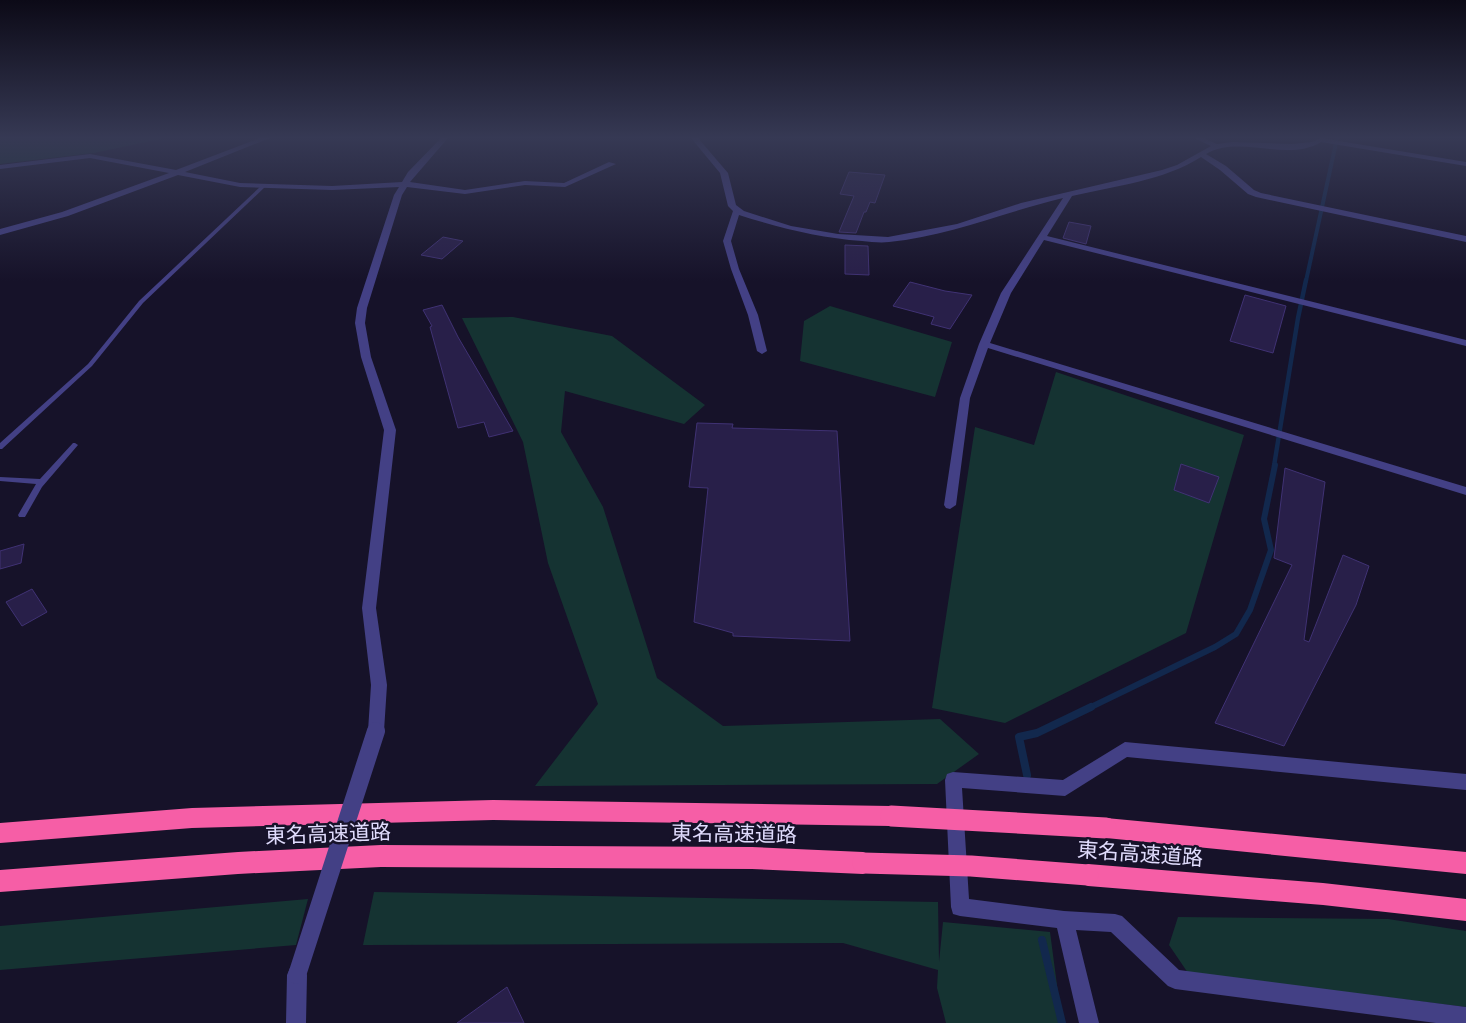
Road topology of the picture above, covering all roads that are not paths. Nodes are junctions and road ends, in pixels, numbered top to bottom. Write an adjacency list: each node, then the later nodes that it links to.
1 (145, 186): 13 (street)
2 (261, 186): 3 (street)
3 (264, 186): 4 (street); 20 (lane)
4 (373, 186)
5 (403, 186): 33 (street, bridge)
6 (417, 186): 7 (street)
7 (506, 186)
8 (727, 186): 12 (street)
9 (1107, 186): 11 (street)
10 (1244, 186): 15 (street)
11 (1068, 195): 12 (street); 14 (street)
12 (737, 210): 18 (street)
13 (0, 232)
14 (1041, 237): 16 (street); 17 (street)
15 (1466, 239)
16 (1466, 343)
17 (984, 344): 23 (street); 24 (street)
18 (762, 351)
19 (75, 445): 22 (lane)
20 (0, 447)
21 (0, 479): 22 (lane)
22 (41, 482): 25 (lane)
23 (1466, 491)
24 (950, 505)
25 (22, 515)
26 (1466, 782): 31 (street)
27 (0, 833): 28 (highway, 東名高速道路, bridge)
28 (1466, 863)
29 (0, 880): 30 (highway, 東名高速道路, bridge)
30 (1466, 910)
31 (1064, 920): 32 (street); 34 (street)
32 (1466, 1017)
33 (296, 1023)
34 (1090, 1023)

